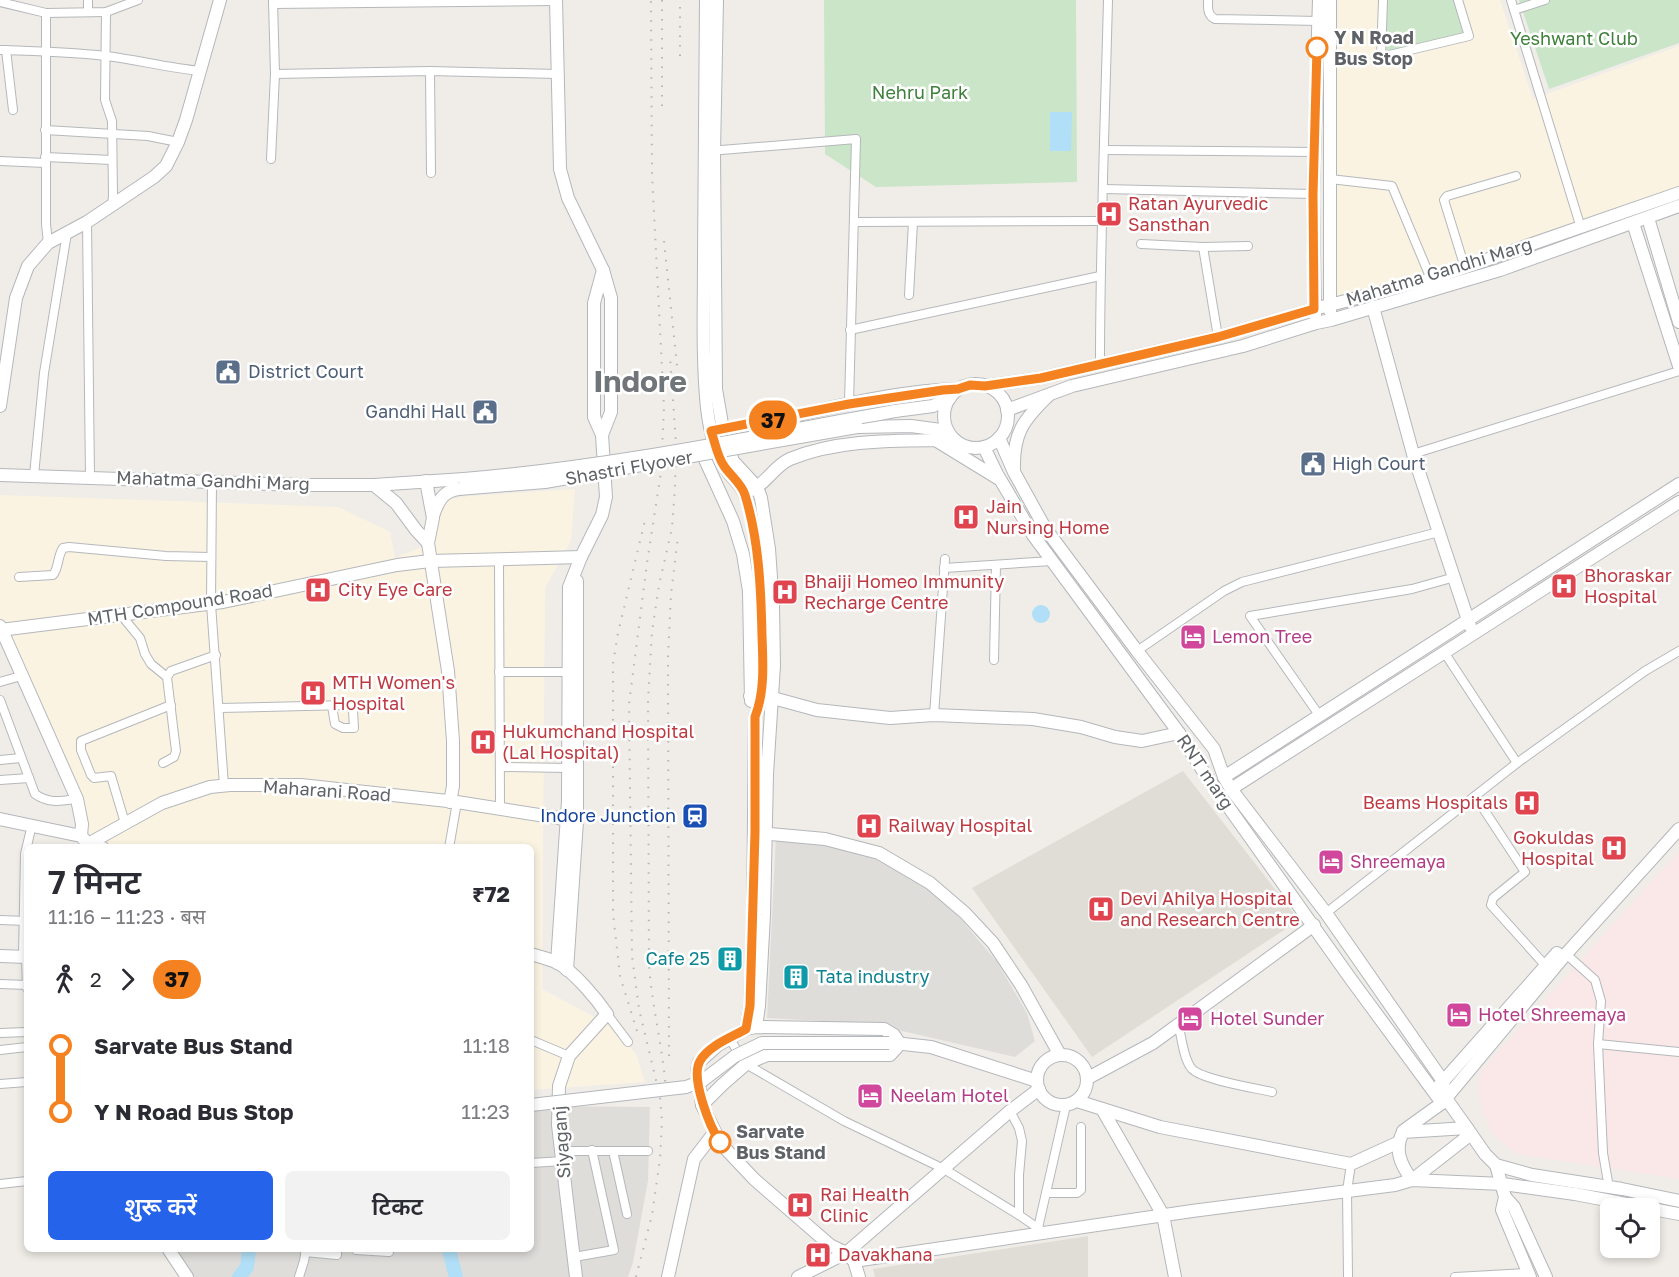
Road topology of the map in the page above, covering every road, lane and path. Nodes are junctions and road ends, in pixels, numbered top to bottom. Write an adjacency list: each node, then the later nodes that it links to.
1 (88, 0): 20 (street)
2 (138, 0): 21 (street)
3 (220, 0): 27 (street)
4 (556, 0): 15 (street); 30 (street)
5 (706, 0): 36 (street)
6 (717, 0): 36 (street)
7 (1108, 0): 35 (street)
8 (1208, 0): 23 (street)
9 (1319, 0): 23 (street)
10 (1330, 0): 44 (street)
11 (1383, 0): 12 (street)
12 (1458, 0)
13 (1511, 0): 19 (street)
14 (1545, 0): 19 (street)
15 (374, 1): 17 (street)
16 (0, 2): 18 (street)
17 (273, 2): 29 (street)
18 (19, 4): 22 (street)
19 (1514, 10): 55 (street)
20 (88, 12): 21 (street); 22 (street)
21 (106, 12): 26 (street)
22 (46, 13): 25 (street)
23 (1318, 21): 37 (street)
24 (3, 50): 25 (street); 31 (street)
25 (44, 52): 26 (street); 32 (street)
26 (106, 56): 27 (street); 33 (street)
27 (201, 70): 34 (street)
28 (430, 71): 29 (street); 30 (street); 42 (street)
29 (275, 74): 38 (street)
30 (557, 74): 106 (street)
31 (13, 110)
32 (45, 130): 33 (street); 39 (street)
33 (112, 134): 34 (street); 40 (street)
34 (178, 142): 48 (street)
35 (1104, 150): 37 (street); 45 (street)
36 (710, 152): 52 (street); 83 (street)
37 (1314, 152): 47 (street)
38 (271, 159)
39 (45, 160): 40 (street); 41 (street); 58 (street)
40 (112, 160): 48 (street)
41 (0, 161)
42 (431, 173)
43 (1516, 176): 62 (street)
44 (1330, 179): 64 (street); 66 (street)
45 (1104, 189): 47 (street); 50 (street)
46 (1679, 193): 55 (street, Mahatma Gandhi Marg)
47 (1313, 194): 68 (street)
48 (112, 206): 51 (street)
49 (1679, 206): 54 (street, Mahatma Gandhi Marg)
50 (1101, 221): 53 (street); 63 (street)
51 (87, 222): 57 (street); 93 (street)
52 (854, 222): 53 (street); 72 (street)
53 (913, 222): 65 (street)
54 (1650, 223): 56 (street, Mahatma Gandhi Marg); 71 (street)
55 (1581, 228): 62 (street, Mahatma Gandhi Marg)
56 (1635, 228): 67 (street, Mahatma Gandhi Marg); 75 (street)
57 (67, 233): 58 (street); 92 (street)
58 (48, 243): 81 (street)
59 (1141, 244): 61 (street)
60 (1248, 246): 61 (street)
61 (1203, 247): 73 (street)
62 (1465, 268): 64 (street, Mahatma Gandhi Marg)
63 (1100, 276): 72 (street); 74 (street)
64 (1431, 279): 66 (street, Mahatma Gandhi Marg)
65 (909, 295)
66 (1330, 305): 68 (street, Mahatma Gandhi Marg); 69 (street)
67 (1373, 308): 69 (street, Mahatma Gandhi Marg); 88 (street)
68 (1314, 309): 70 (street); 73 (street, Mahatma Gandhi Marg)
69 (1331, 320): 70 (street, Mahatma Gandhi Marg)
70 (1316, 322): 78 (street, Mahatma Gandhi Marg)
71 (1679, 322)
72 (850, 330): 80 (street)
73 (1218, 337): 74 (street, Mahatma Gandhi Marg)
74 (1100, 364): 77 (street, Mahatma Gandhi Marg)
75 (1679, 366)
76 (1679, 371): 88 (street)
77 (985, 386): 79 (street); 82 (street)
78 (1051, 393): 82 (street, Mahatma Gandhi Marg); 90 (street)
79 (954, 394): 80 (street); 84 (street); 97 (street, Shastri Flyover, bridge)
80 (849, 404): 83 (street)
81 (0, 405)
82 (1007, 410): 85 (street)
83 (717, 430): 100 (street); 101 (street)
84 (951, 435): 86 (street); 87 (street); 89 (street, Shastri Flyover, bridge)
85 (999, 438): 87 (street); 90 (street, RNT marg)
86 (936, 440): 94 (street); 100 (street)
87 (984, 447): 94 (street, RNT marg)
88 (1413, 454): 104 (street)
89 (703, 455): 97 (street, Shastri Flyover, bridge); 129 (street)
90 (1014, 472): 119 (street, RNT marg)
91 (0, 475): 92 (street, Mahatma Gandhi Marg)
92 (34, 475): 93 (street, Mahatma Gandhi Marg)
93 (90, 477): 95 (street, Mahatma Gandhi Marg)
94 (1000, 479): 109 (street, RNT marg)
95 (212, 481): 99 (street, Mahatma Gandhi Marg); 107 (street)
96 (426, 481): 97 (street, Shastri Flyover); 99 (street, Mahatma Gandhi Marg); 103 (street)
97 (461, 484): 103 (street)
98 (1679, 484): 116 (street)
99 (374, 485): 105 (street)
100 (757, 488): 101 (street); 129 (street)
101 (744, 492): 129 (street)
102 (1679, 502): 118 (street)
103 (433, 518): 105 (street)
104 (1440, 532): 113 (street); 119 (street)
105 (429, 553): 106 (street); 108 (street); 114 (street, MTH Compound Road); 151 (street)
106 (583, 553): 108 (street); 111 (street)
107 (210, 557): 112 (street); 114 (street)
108 (499, 560): 124 (street)
109 (1052, 561): 110 (street); 137 (street, RNT marg)
110 (996, 565): 123 (street); 134 (street)
111 (576, 571): 125 (street); 154 (street)
112 (19, 577)
113 (1455, 577): 116 (street); 136 (street)
114 (211, 604): 115 (street, MTH Compound Road); 122 (street)
115 (121, 615): 117 (street, MTH Compound Road); 127 (street)
116 (1467, 620): 118 (street); 136 (street)
117 (0, 629): 126 (street)
118 (1473, 633): 121 (street)
119 (1137, 651): 144 (street, RNT marg)
120 (1679, 651): 141 (street)
121 (1444, 652): 141 (street); 148 (street)
122 (216, 655): 127 (street); 133 (street)
123 (994, 660)
124 (499, 672): 125 (street); 142 (street)
125 (569, 672): 143 (street)
126 (21, 676): 128 (street); 150 (street)
127 (167, 678): 131 (street)
128 (0, 682)
129 (757, 691): 134 (street); 159 (street); 159 (street)
130 (0, 700): 135 (street)
131 (171, 705): 140 (street); 156 (street)
132 (332, 706): 133 (street)
133 (219, 708): 147 (street)
134 (934, 715): 137 (street)
135 (3, 716): 138 (street)
136 (1319, 716): 144 (street)
137 (1179, 733): 167 (street, RNT marg)
138 (21, 758): 139 (street); 145 (street)
139 (0, 760)
140 (163, 763)
141 (1517, 763): 149 (street)
142 (501, 766): 143 (street); 152 (street)
143 (568, 768): 154 (street)
144 (1227, 775): 148 (street, RNT marg)
145 (29, 778): 146 (street); 150 (street)
146 (0, 780)
147 (224, 786): 151 (street, Maharani Road); 156 (street, Maharani Road)
148 (1235, 787): 164 (street, RNT marg)
149 (1474, 796): 164 (street); 174 (street)
150 (77, 799): 160 (street)
151 (454, 802): 152 (street, Maharani Road); 163 (street)
152 (500, 808): 154 (street, Maharani Road)
153 (0, 819): 157 (street)
154 (572, 820): 175 (street)
155 (1679, 822): 174 (street)
156 (125, 824): 160 (street, Maharani Road)
157 (32, 825): 160 (street); 161 (street)
158 (1679, 829): 171 (street)
159 (761, 833): 180 (street); 191 (street)
160 (85, 840): 162 (street)
161 (27, 844)
162 (94, 844)
163 (449, 844)
164 (1326, 913): 195 (street, RNT marg)
165 (0, 920): 166 (street)
166 (24, 921)
167 (1314, 925): 179 (street); 200 (street, RNT marg)
168 (0, 948): 169 (street)
169 (24, 954)
170 (24, 954): 173 (street)
171 (1566, 954): 187 (street); 200 (street)
172 (534, 955): 175 (street)
173 (0, 956)
174 (1545, 966): 195 (street)
175 (562, 967): 178 (street)
176 (0, 984): 177 (street)
177 (24, 986)
178 (607, 1014): 185 (street); 192 (street, Siyaganj)
179 (1178, 1024): 194 (street); 199 (street)
180 (751, 1028): 183 (street); 186 (street)
181 (24, 1032): 182 (street)
182 (0, 1033)
183 (729, 1038): 193 (street); 203 (street)
184 (534, 1041): 192 (street)
185 (628, 1042)
186 (894, 1043): 193 (street); 198 (street); 202 (street, bridge)
187 (1598, 1044): 190 (street); 222 (street)
188 (24, 1047): 189 (street)
189 (0, 1050)
190 (1679, 1052)
191 (1060, 1055): 194 (street); 198 (street)
192 (569, 1056): 214 (street, Siyaganj)
193 (746, 1064): 203 (street); 218 (street)
194 (1088, 1078): 201 (street)
195 (1443, 1080): 200 (street)
196 (24, 1082): 197 (street)
197 (0, 1084)
198 (1038, 1085): 201 (street); 205 (street)
199 (1272, 1092)
200 (1440, 1097): 207 (street, RNT marg); 208 (street)
201 (1071, 1103): 204 (street); 225 (street)
202 (534, 1105)
203 (702, 1105): 209 (street)
204 (1102, 1109): 216 (street); 230 (street)
205 (1010, 1111): 218 (street); 229 (street)
206 (1081, 1127): 225 (street)
207 (1469, 1131): 208 (street); 217 (street, RNT marg); 219 (street)
208 (1403, 1132): 210 (street)
209 (714, 1133): 237 (street); 242 (street)
210 (1397, 1143): 216 (street); 219 (street)
211 (592, 1150): 212 (street); 214 (street); 236 (street)
212 (614, 1151): 213 (street); 227 (street)
213 (648, 1151)
214 (562, 1156): 215 (street); 236 (street, Siyaganj)
215 (534, 1162)
216 (1351, 1164): 224 (street)
217 (1496, 1165): 222 (street); 223 (street)
218 (944, 1169): 229 (street); 237 (street)
219 (1412, 1180): 223 (street); 224 (street)
220 (24, 1181): 221 (street)
221 (0, 1184)
222 (1609, 1188): 226 (street)
223 (1504, 1190): 228 (street); 238 (street); 248 (street)
224 (1347, 1191): 230 (street); 246 (street)
225 (1046, 1193): 231 (street)
226 (1679, 1202)
227 (627, 1214)
228 (1679, 1214)
229 (1019, 1215): 231 (street)
230 (1163, 1215): 231 (street); 245 (street)
231 (1041, 1231): 237 (street)
232 (171, 1252): 239 (street)
233 (306, 1252): 240 (street)
234 (314, 1252): 235 (street)
235 (337, 1252)
236 (574, 1257): 241 (street, Siyaganj)
237 (850, 1257): 243 (street); 244 (street)
238 (1529, 1275): 247 (street)
239 (187, 1277)
240 (298, 1277)
241 (576, 1277)
242 (668, 1277)
243 (798, 1277)
244 (859, 1277)
245 (1175, 1277)
246 (1348, 1277)
247 (1455, 1277)
248 (1546, 1277)

